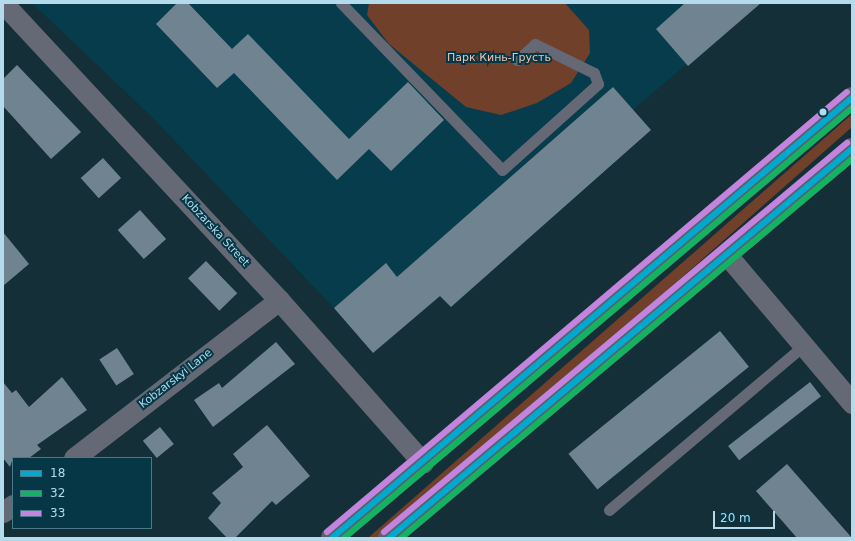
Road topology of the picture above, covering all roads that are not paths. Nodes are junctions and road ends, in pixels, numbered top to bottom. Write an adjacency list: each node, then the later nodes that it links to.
1 (3, 3): 7 (street, Kobzarska Street)
2 (342, 3): 3 (lane)
3 (518, 60)
4 (852, 98): 11 (main road)
5 (852, 149): 6 (main road)
6 (727, 255): 8 (street); 16 (main road)
7 (279, 300): 10 (street, Kobzarskyi Lane); 11 (street, Kobzarska Street)
8 (802, 346): 9 (street); 13 (lane)
9 (852, 403)
10 (75, 457)
11 (423, 463): 15 (main road)
12 (12, 506): 14 (street)
13 (609, 510)
14 (3, 512)
15 (332, 538)
16 (389, 538)

